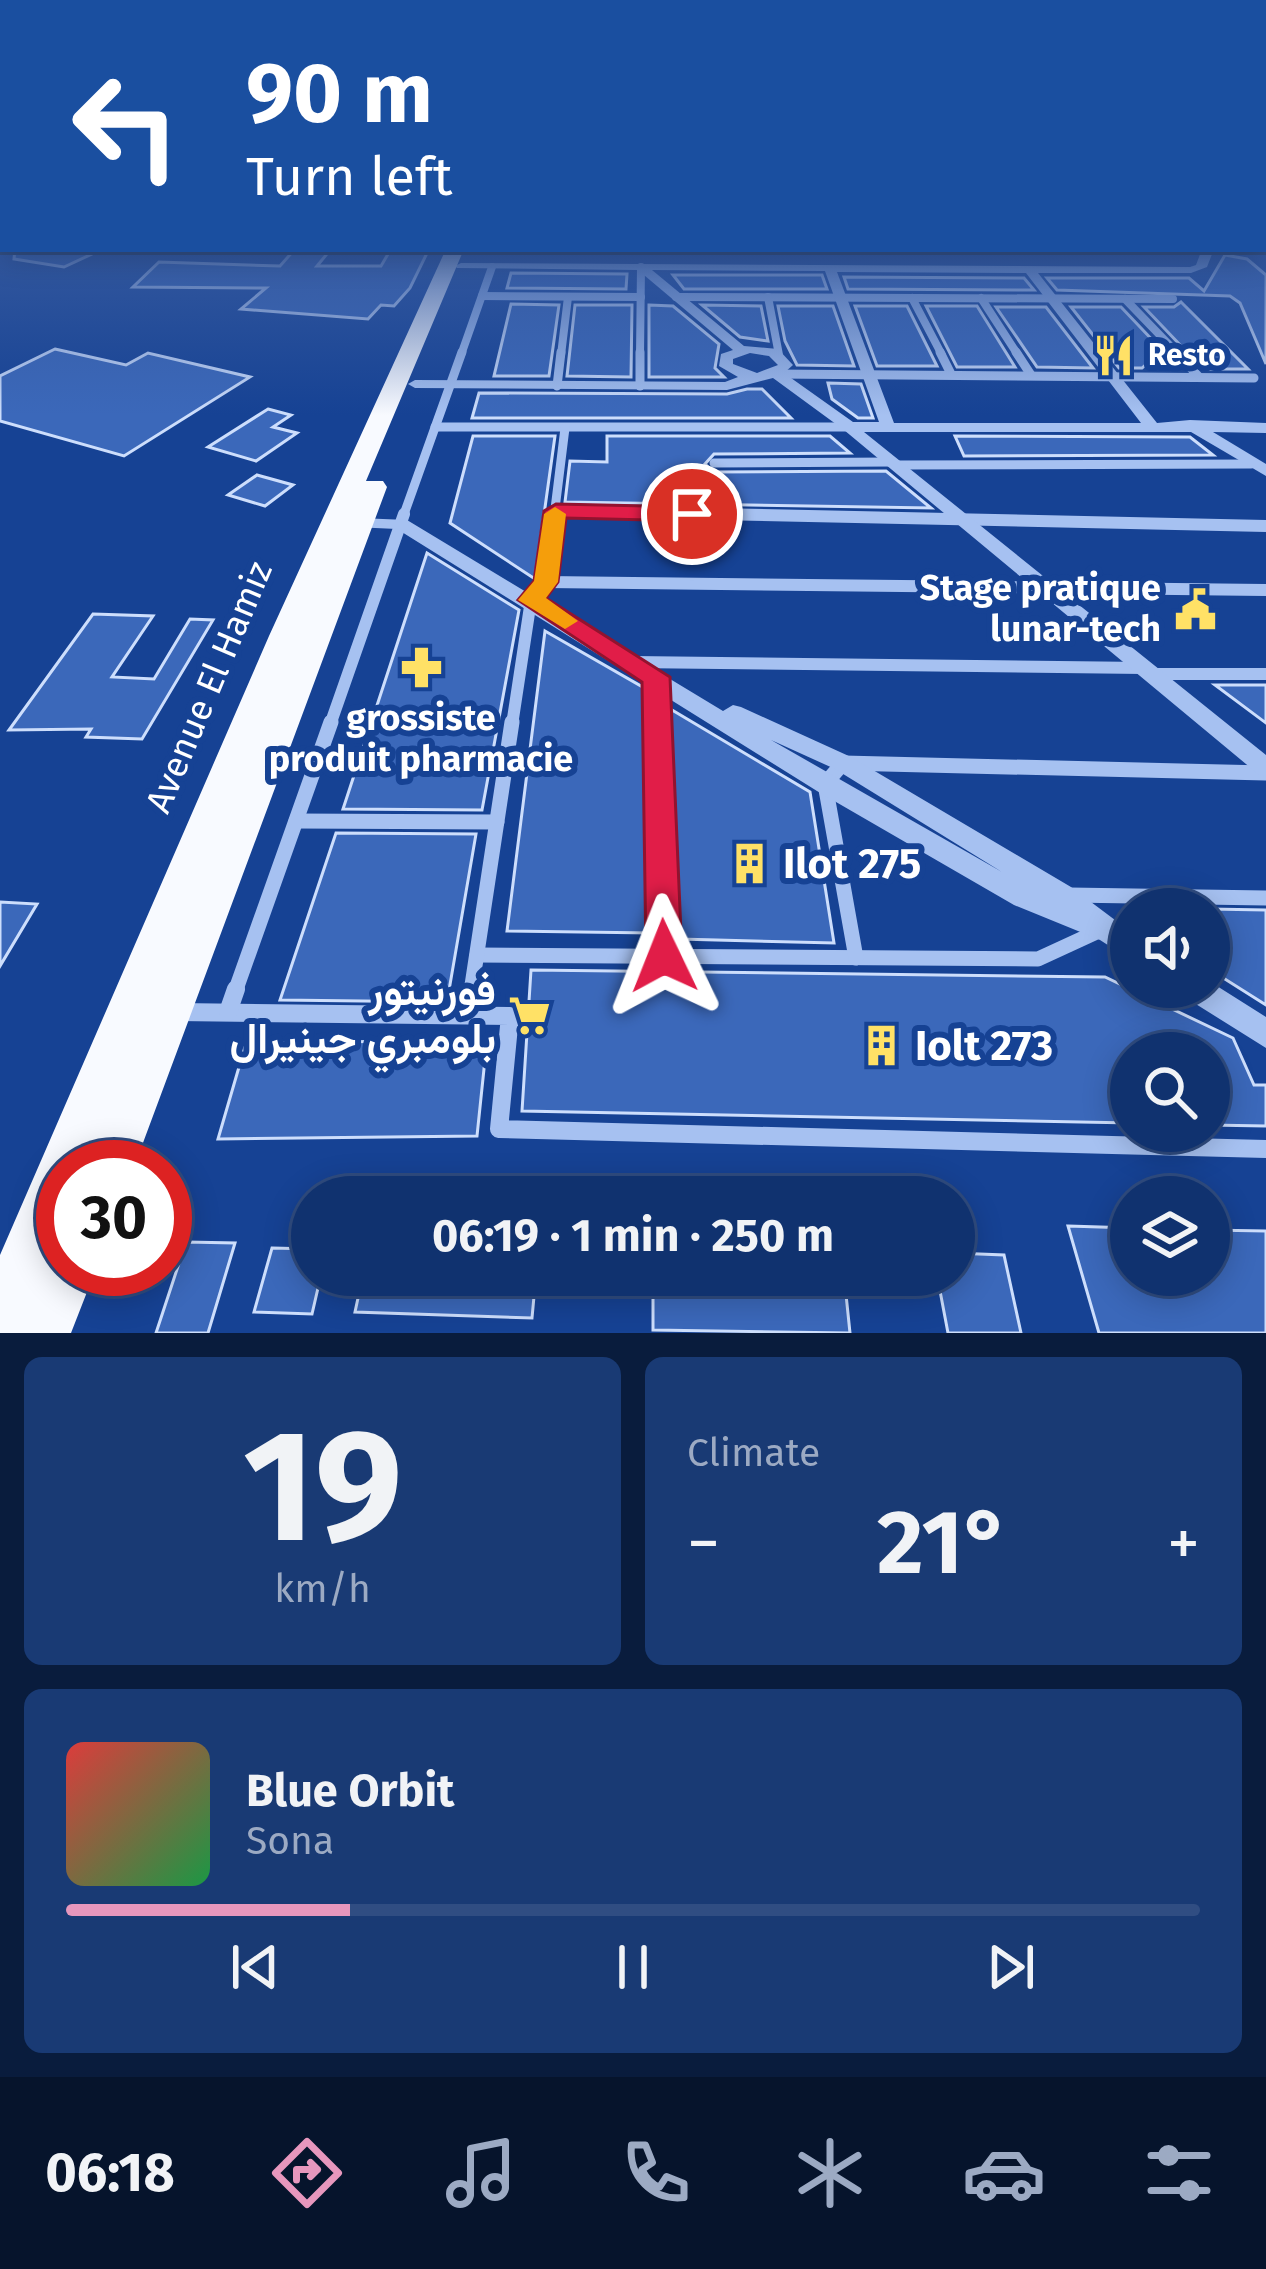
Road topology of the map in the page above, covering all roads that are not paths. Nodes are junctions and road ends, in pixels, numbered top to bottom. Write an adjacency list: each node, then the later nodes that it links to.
1 (453, 290): 71 (highway, Avenue El Hamiz)
2 (459, 290): 28 (highway)
3 (480, 290): 8 (street)
4 (641, 290): 10 (street)
5 (668, 290): 11 (street)
6 (838, 290): 13 (street)
7 (1047, 290): 16 (street)
8 (482, 296): 9 (street); 28 (street)
9 (568, 297): 10 (street); 29 (street)
10 (641, 297): 30 (street)
11 (676, 297): 12 (street); 19 (street)
12 (769, 297): 13 (street); 20 (street)
13 (841, 298): 14 (street); 21 (street)
14 (912, 298): 15 (street); 22 (street)
15 (981, 298): 16 (street); 23 (street)
16 (1054, 298): 17 (street); 24 (street)
17 (1125, 299): 18 (street); 26 (street)
18 (1173, 299)
19 (741, 350): 20 (street); 25 (street)
20 (778, 365): 21 (street); 25 (street); 35 (street)
21 (868, 374): 22 (street); 33 (street)
22 (951, 374): 23 (street)
23 (1031, 375): 24 (street)
24 (1113, 376): 26 (street); 31 (street)
25 (751, 377): 30 (street)
26 (1199, 377): 27 (street)
27 (1253, 377)
28 (432, 385): 29 (street); 34 (street); 43 (highway)
29 (557, 386): 30 (street)
30 (640, 386)
31 (1150, 424): 32 (street); 33 (street)
32 (1190, 424): 37 (street); 40 (street)
33 (888, 426): 35 (street)
34 (436, 427): 36 (street); 44 (street)
35 (849, 427): 36 (street); 39 (street)
36 (566, 428): 41 (street)
37 (1266, 428)
38 (714, 463): 39 (street)
39 (894, 463): 40 (street); 42 (street)
40 (1258, 468)
41 (556, 511): 42 (street); 46 (street)
42 (964, 520): 45 (street); 48 (street)
43 (359, 523): 44 (street); 67 (highway)
44 (401, 524): 49 (street); 57 (street)
45 (1266, 526)
46 (546, 582): 48 (street); 49 (street)
47 (1266, 590): 48 (street)
48 (1050, 591): 51 (street)
49 (531, 600): 50 (street); 58 (street)
50 (632, 662): 51 (street); 53 (street)
51 (1148, 671): 52 (street); 55 (street)
52 (1266, 674)
53 (656, 677): 54 (street); 56 (street); 64 (street)
54 (843, 763): 55 (street); 56 (street); 59 (street)
55 (1266, 770)
56 (825, 784): 61 (street); 65 (street)
57 (296, 821): 58 (street); 68 (street)
58 (497, 823): 63 (street)
59 (1062, 895): 60 (street); 61 (street)
60 (1266, 898)
61 (1102, 929): 62 (street); 65 (street)
62 (1110, 934)
63 (477, 955): 64 (street); 69 (street)
64 (664, 956): 65 (street)
65 (856, 958)
66 (1225, 1008): 70 (street)
67 (170, 1012): 68 (street); 72 (highway)
68 (228, 1012): 69 (street)
69 (467, 1015): 73 (street)
70 (1266, 1034)
71 (76, 1140)
72 (119, 1140)
73 (1266, 1149)
74 (36, 1236): 76 (highway, Avenue El Hamiz)
75 (57, 1296): 77 (highway)
76 (0, 1322)
77 (42, 1333)

